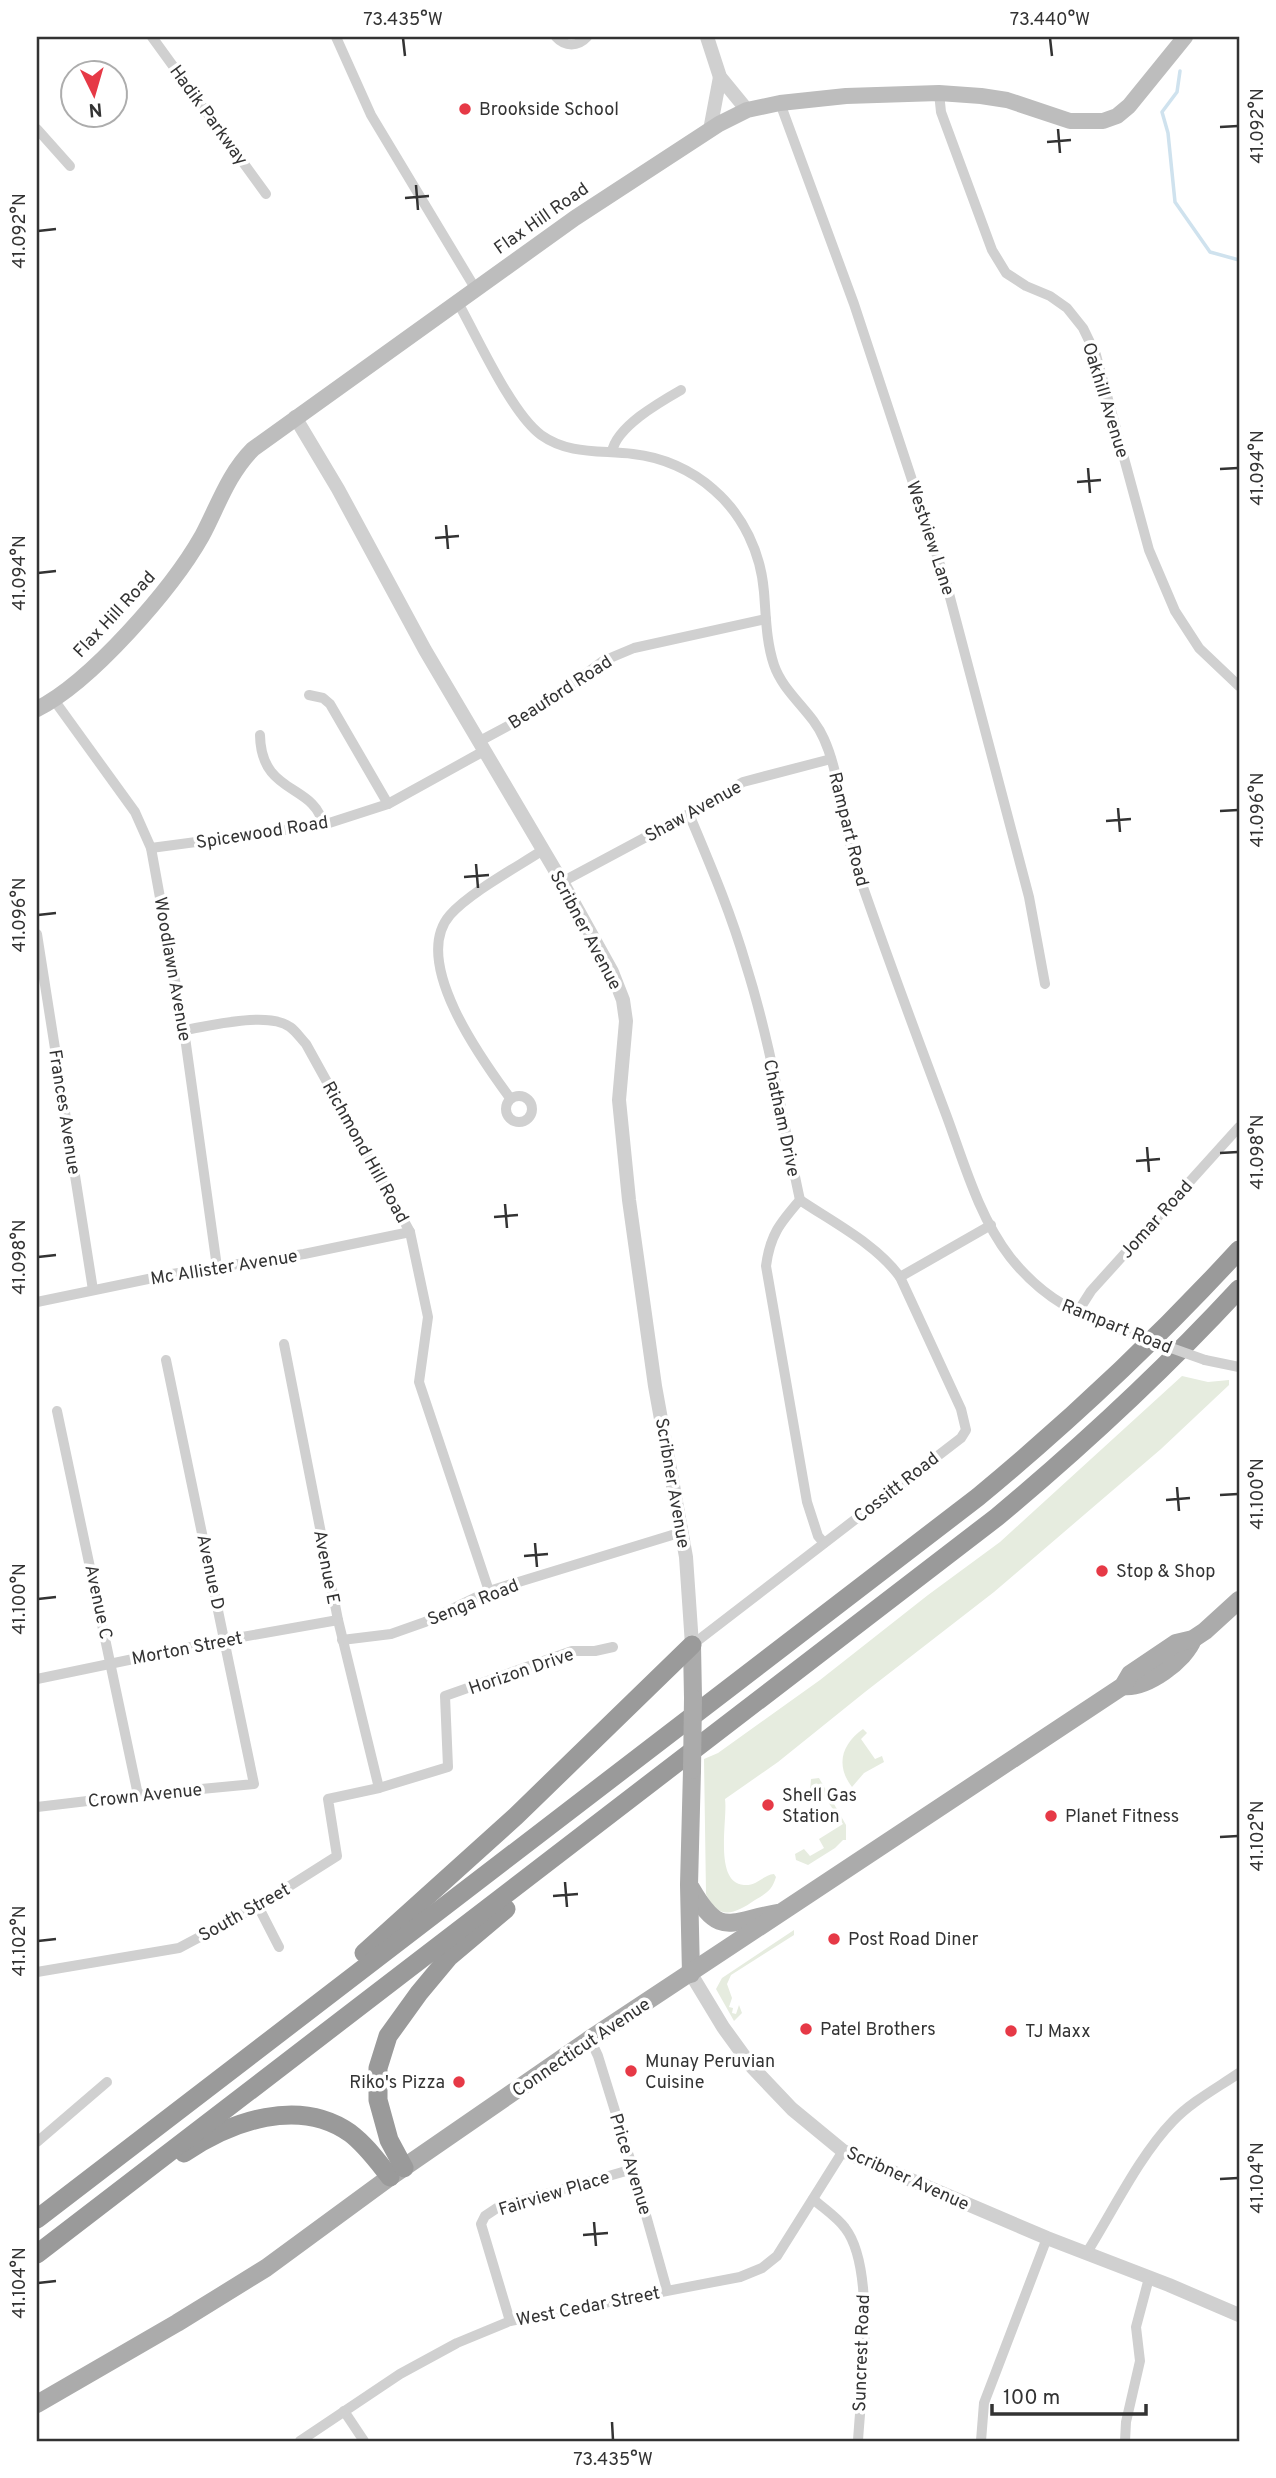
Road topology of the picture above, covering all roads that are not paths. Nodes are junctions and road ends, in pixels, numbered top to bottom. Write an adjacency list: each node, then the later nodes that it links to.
1 (152, 37): 14 (street, Hadik Parkway)
2 (336, 37): 15 (street)
3 (556, 37): 4 (street)
4 (587, 37)
5 (707, 37): 7 (street)
6 (1185, 37): 8 (main road, Flax Hill Road)
7 (720, 78): 10 (street); 12 (street)
8 (939, 93): 9 (main road, Flax Hill Road); 21 (street, Oakhill Avenue)
9 (779, 103): 10 (main road, Flax Hill Road); 35 (street, Westview Lane)
10 (747, 110): 12 (main road, Flax Hill Road)
11 (37, 129): 13 (street)
12 (710, 130): 15 (main road, Flax Hill Road)
13 (70, 166)
14 (266, 194)
15 (475, 288): 16 (main road, Flax Hill Road)
16 (457, 301): 18 (main road, Flax Hill Road); 19 (street, Rampart Road)
17 (681, 390): 19 (street)
18 (295, 417): 23 (main road, Flax Hill Road); 26 (street, Scribner Avenue)
19 (612, 452): 20 (street, Rampart Road)
20 (766, 619): 26 (street, Beauford Road); 27 (street, Rampart Road)
21 (1239, 686)
22 (309, 695): 28 (street)
23 (54, 700): 24 (main road, Flax Hill Road); 31 (street, Woodlawn Avenue)
24 (37, 709)
25 (260, 735): 30 (street)
26 (481, 747): 28 (street, Spicewood Road); 32 (street, Scribner Avenue)
27 (831, 759): 29 (street, Shaw Avenue); 40 (street, Rampart Road)
28 (388, 804): 30 (street, Spicewood Road)
29 (689, 814): 33 (street, Shaw Avenue); 39 (street, Chatham Drive)
30 (323, 825): 31 (street, Spicewood Road)
31 (151, 848): 36 (street, Woodlawn Avenue)
32 (543, 850): 33 (street, Scribner Avenue); 37 (street)
33 (562, 882): 53 (street, Scribner Avenue)
34 (37, 934): 46 (street, Frances Avenue)
35 (1045, 984)
36 (184, 1030): 41 (street, Richmond Hill Road); 43 (street, Woodlawn Avenue)
37 (510, 1098)
38 (1239, 1126): 48 (street, Jomar Road)
39 (800, 1200): 44 (street, Cossitt Road); 54 (street, Chatham Drive)
40 (991, 1225): 44 (street); 48 (street, Rampart Road)
41 (410, 1232): 43 (street, Mc Allister Avenue); 55 (street, Richmond Hill Road)
42 (1239, 1250): 78 (highway)
43 (217, 1267): 46 (street, Mc Allister Avenue)
44 (900, 1277): 54 (street, Cossitt Road)
45 (1239, 1289): 66 (highway)
46 (93, 1290): 47 (street, Mc Allister Avenue)
47 (37, 1302)
48 (1077, 1313): 51 (street, Rampart Road, bridge)
49 (284, 1345): 57 (street, Avenue E)
50 (166, 1360): 58 (street, Avenue D)
51 (1239, 1367)
52 (57, 1410): 62 (street, Avenue C)
53 (682, 1532): 55 (street, Senga Road); 60 (street, Scribner Avenue)
54 (824, 1543): 60 (street, Cossitt Road)
55 (489, 1591): 59 (street, Senga Road)
56 (1239, 1600): 71 (main road, Connecticut Avenue)
57 (338, 1620): 58 (street, Morton Street); 59 (street, Avenue E)
58 (225, 1640): 62 (street, Morton Street); 64 (street, Avenue D)
59 (342, 1640): 65 (street, Avenue E)
60 (692, 1645): 69 (main road, Scribner Avenue, bridge); 78 (highway)
61 (613, 1647): 65 (street, Horizon Drive)
62 (112, 1663): 63 (street, Morton Street); 67 (street, Avenue C)
63 (37, 1679)
64 (254, 1784): 67 (street, Crown Avenue)
65 (379, 1788): 70 (street, South Street)
66 (638, 1793): 82 (highway); 86 (highway)
67 (138, 1795): 68 (street, Crown Avenue)
68 (37, 1807)
69 (689, 1885): 71 (main road); 74 (main road, Scribner Avenue)
70 (258, 1906): 72 (street); 73 (street, South Street)
71 (784, 1912): 74 (main road, Connecticut Avenue)
72 (279, 1947)
73 (37, 1972)
74 (691, 1974): 75 (main road, Connecticut Avenue); 80 (street, Scribner Avenue)
75 (590, 2039): 81 (street, Price Avenue); 82 (main road, Connecticut Avenue)
76 (1239, 2073): 87 (street)
77 (107, 2082): 79 (street)
78 (178, 2111): 84 (highway)
79 (37, 2142)
80 (843, 2151): 83 (street, West Cedar Street); 85 (street, Scribner Avenue)
81 (633, 2169): 89 (street, Price Avenue); 91 (street, Fairview Place)
82 (397, 2172): 86 (highway); 92 (main road, Connecticut Avenue)
83 (813, 2199): 89 (street, West Cedar Street); 96 (street, Suncrest Road)
84 (37, 2219)
85 (1047, 2238): 87 (street, Scribner Avenue); 97 (street)
86 (37, 2254)
87 (1086, 2254): 88 (street, Scribner Avenue)
88 (1149, 2278): 90 (street, Scribner Avenue); 98 (street)
89 (667, 2290): 91 (street, West Cedar Street)
90 (1239, 2315)
91 (510, 2321): 93 (street, West Cedar Street)
92 (37, 2404)
93 (344, 2411): 94 (street, West Cedar Street); 95 (street)
94 (300, 2441)
95 (364, 2441)
96 (858, 2441)
97 (981, 2441)
98 (1125, 2441)

